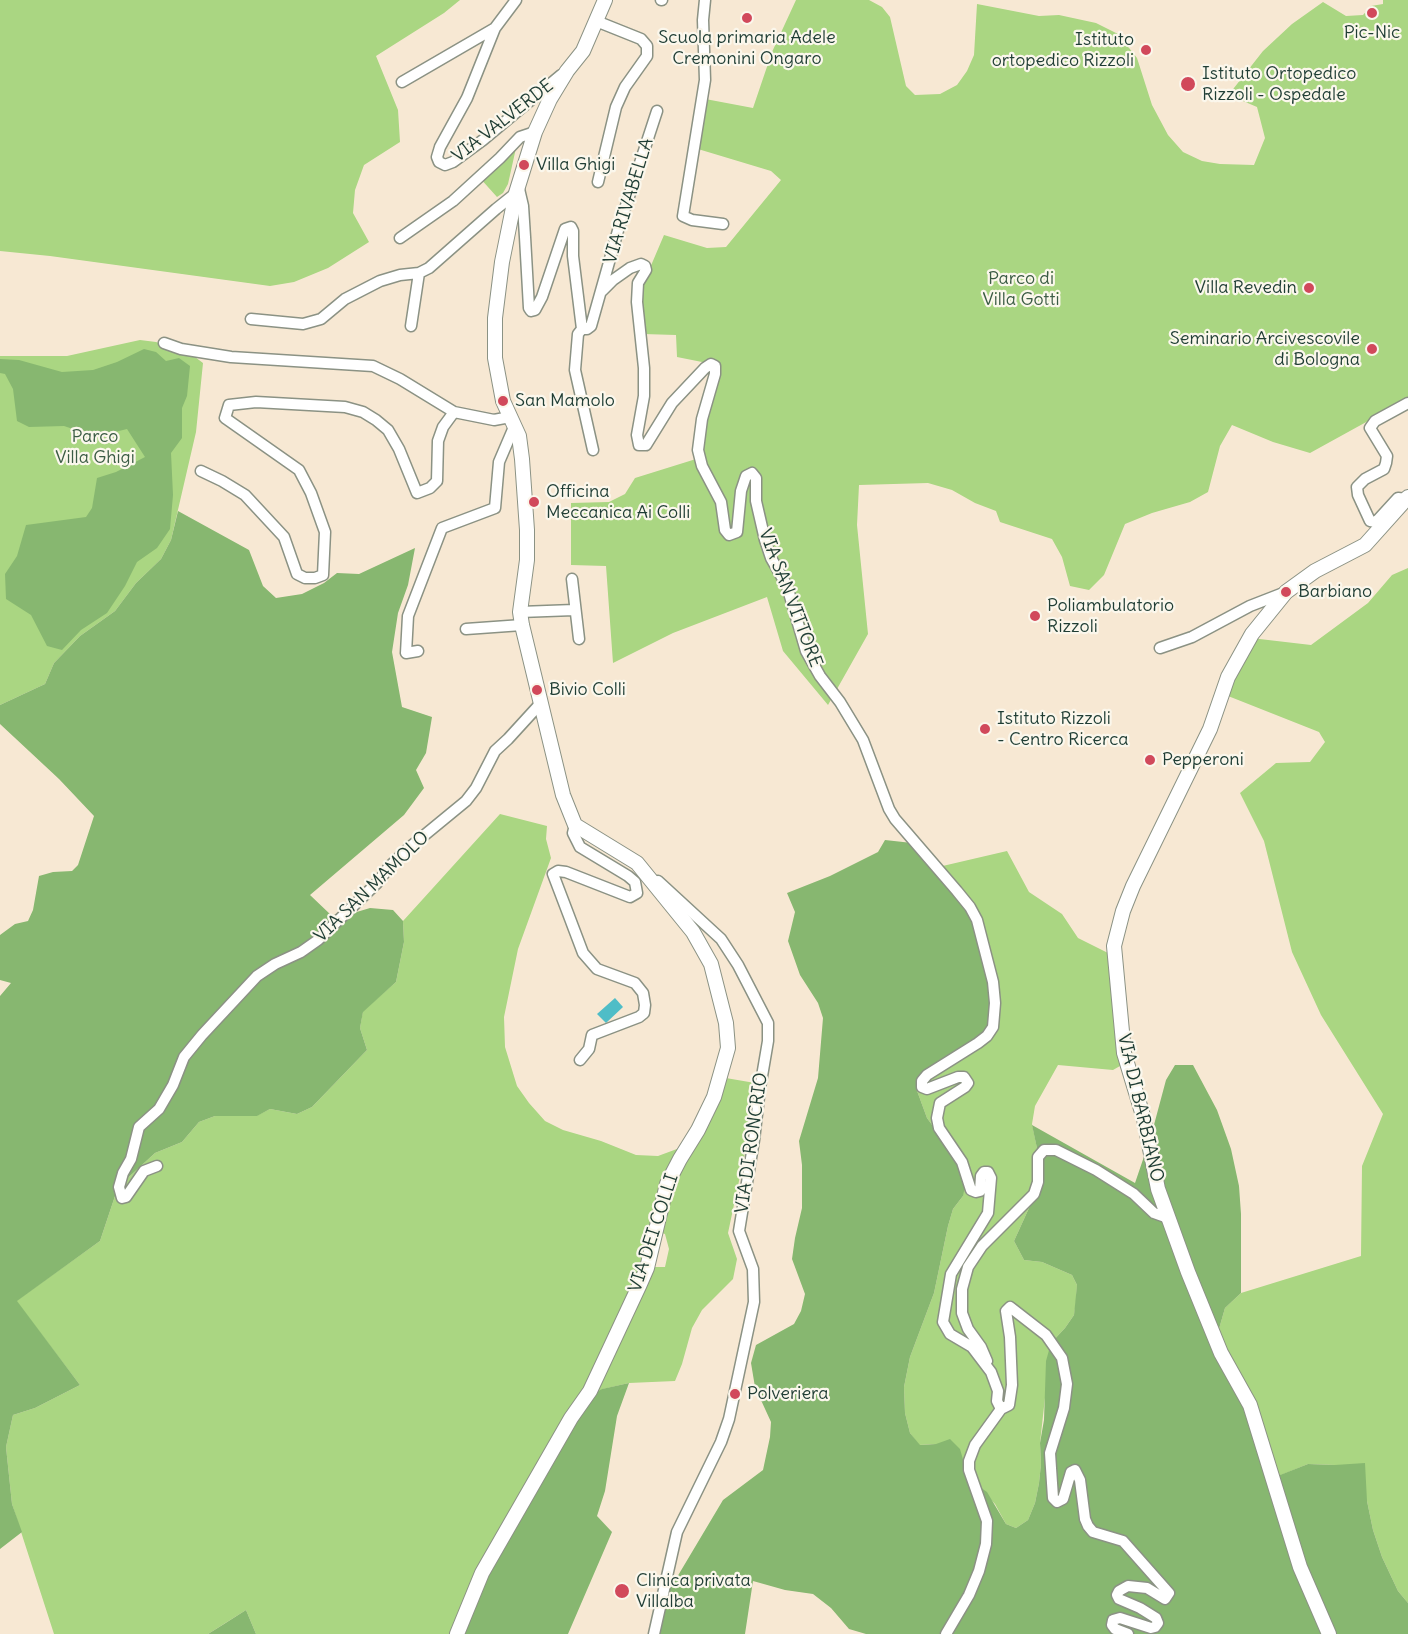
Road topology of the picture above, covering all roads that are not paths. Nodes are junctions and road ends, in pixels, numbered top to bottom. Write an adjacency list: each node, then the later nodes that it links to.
1 (516, 0): 5 (street, VIA VALVERDE)
2 (605, 0): 4 (main road)
3 (705, 0): 12 (street)
4 (596, 21): 6 (main road); 10 (street, VIA RIVABELLA)
5 (495, 28): 6 (street, VIA VALVERDE); 7 (street, VIA VALVERDE)
6 (567, 71): 9 (main road)
7 (402, 82)
8 (657, 111): 15 (street, VIA RIVABELLA)
9 (535, 132): 11 (main road); 13 (street)
10 (598, 182)
11 (517, 190): 14 (street); 18 (street); 22 (main road)
12 (723, 224)
13 (400, 238)
14 (419, 273): 16 (street); 17 (street)
15 (602, 291): 18 (street); 40 (street, VIA SAN VITTORE)
16 (251, 319)
17 (411, 326)
18 (582, 329): 23 (street)
19 (164, 344): 21 (street)
20 (1408, 403): 25 (street)
21 (454, 412): 22 (street); 24 (street)
22 (512, 422): 29 (main road); 33 (street)
23 (593, 450)
24 (201, 471)
25 (1407, 498): 27 (main road, VIA DI BARBIANO)
26 (572, 579): 28 (street)
27 (1286, 592): 32 (street, VIA DI BARBIANO); 39 (main road, VIA DI BARBIANO)
28 (574, 610): 29 (street); 31 (street)
29 (521, 619): 30 (street); 34 (main road)
30 (466, 629)
31 (579, 639)
32 (1160, 648)
33 (418, 651)
34 (540, 704): 35 (main road); 38 (street, VIA SAN MAMOLO)
35 (575, 825): 36 (main road); 37 (street)
36 (637, 863): 42 (main road, VIA DEI COLLI); 43 (street, VIA DI RONCRIO)
37 (580, 1060)
38 (157, 1166)
39 (1168, 1218): 40 (street, VIA SAN VITTORE); 46 (main road, VIA DI BARBIANO)
40 (991, 1372): 41 (street, VIA SAN VITTORE)
41 (1000, 1409): 44 (street); 45 (street)
42 (457, 1634)
43 (654, 1634)
44 (946, 1634)
45 (1128, 1634)
46 (1329, 1634)

